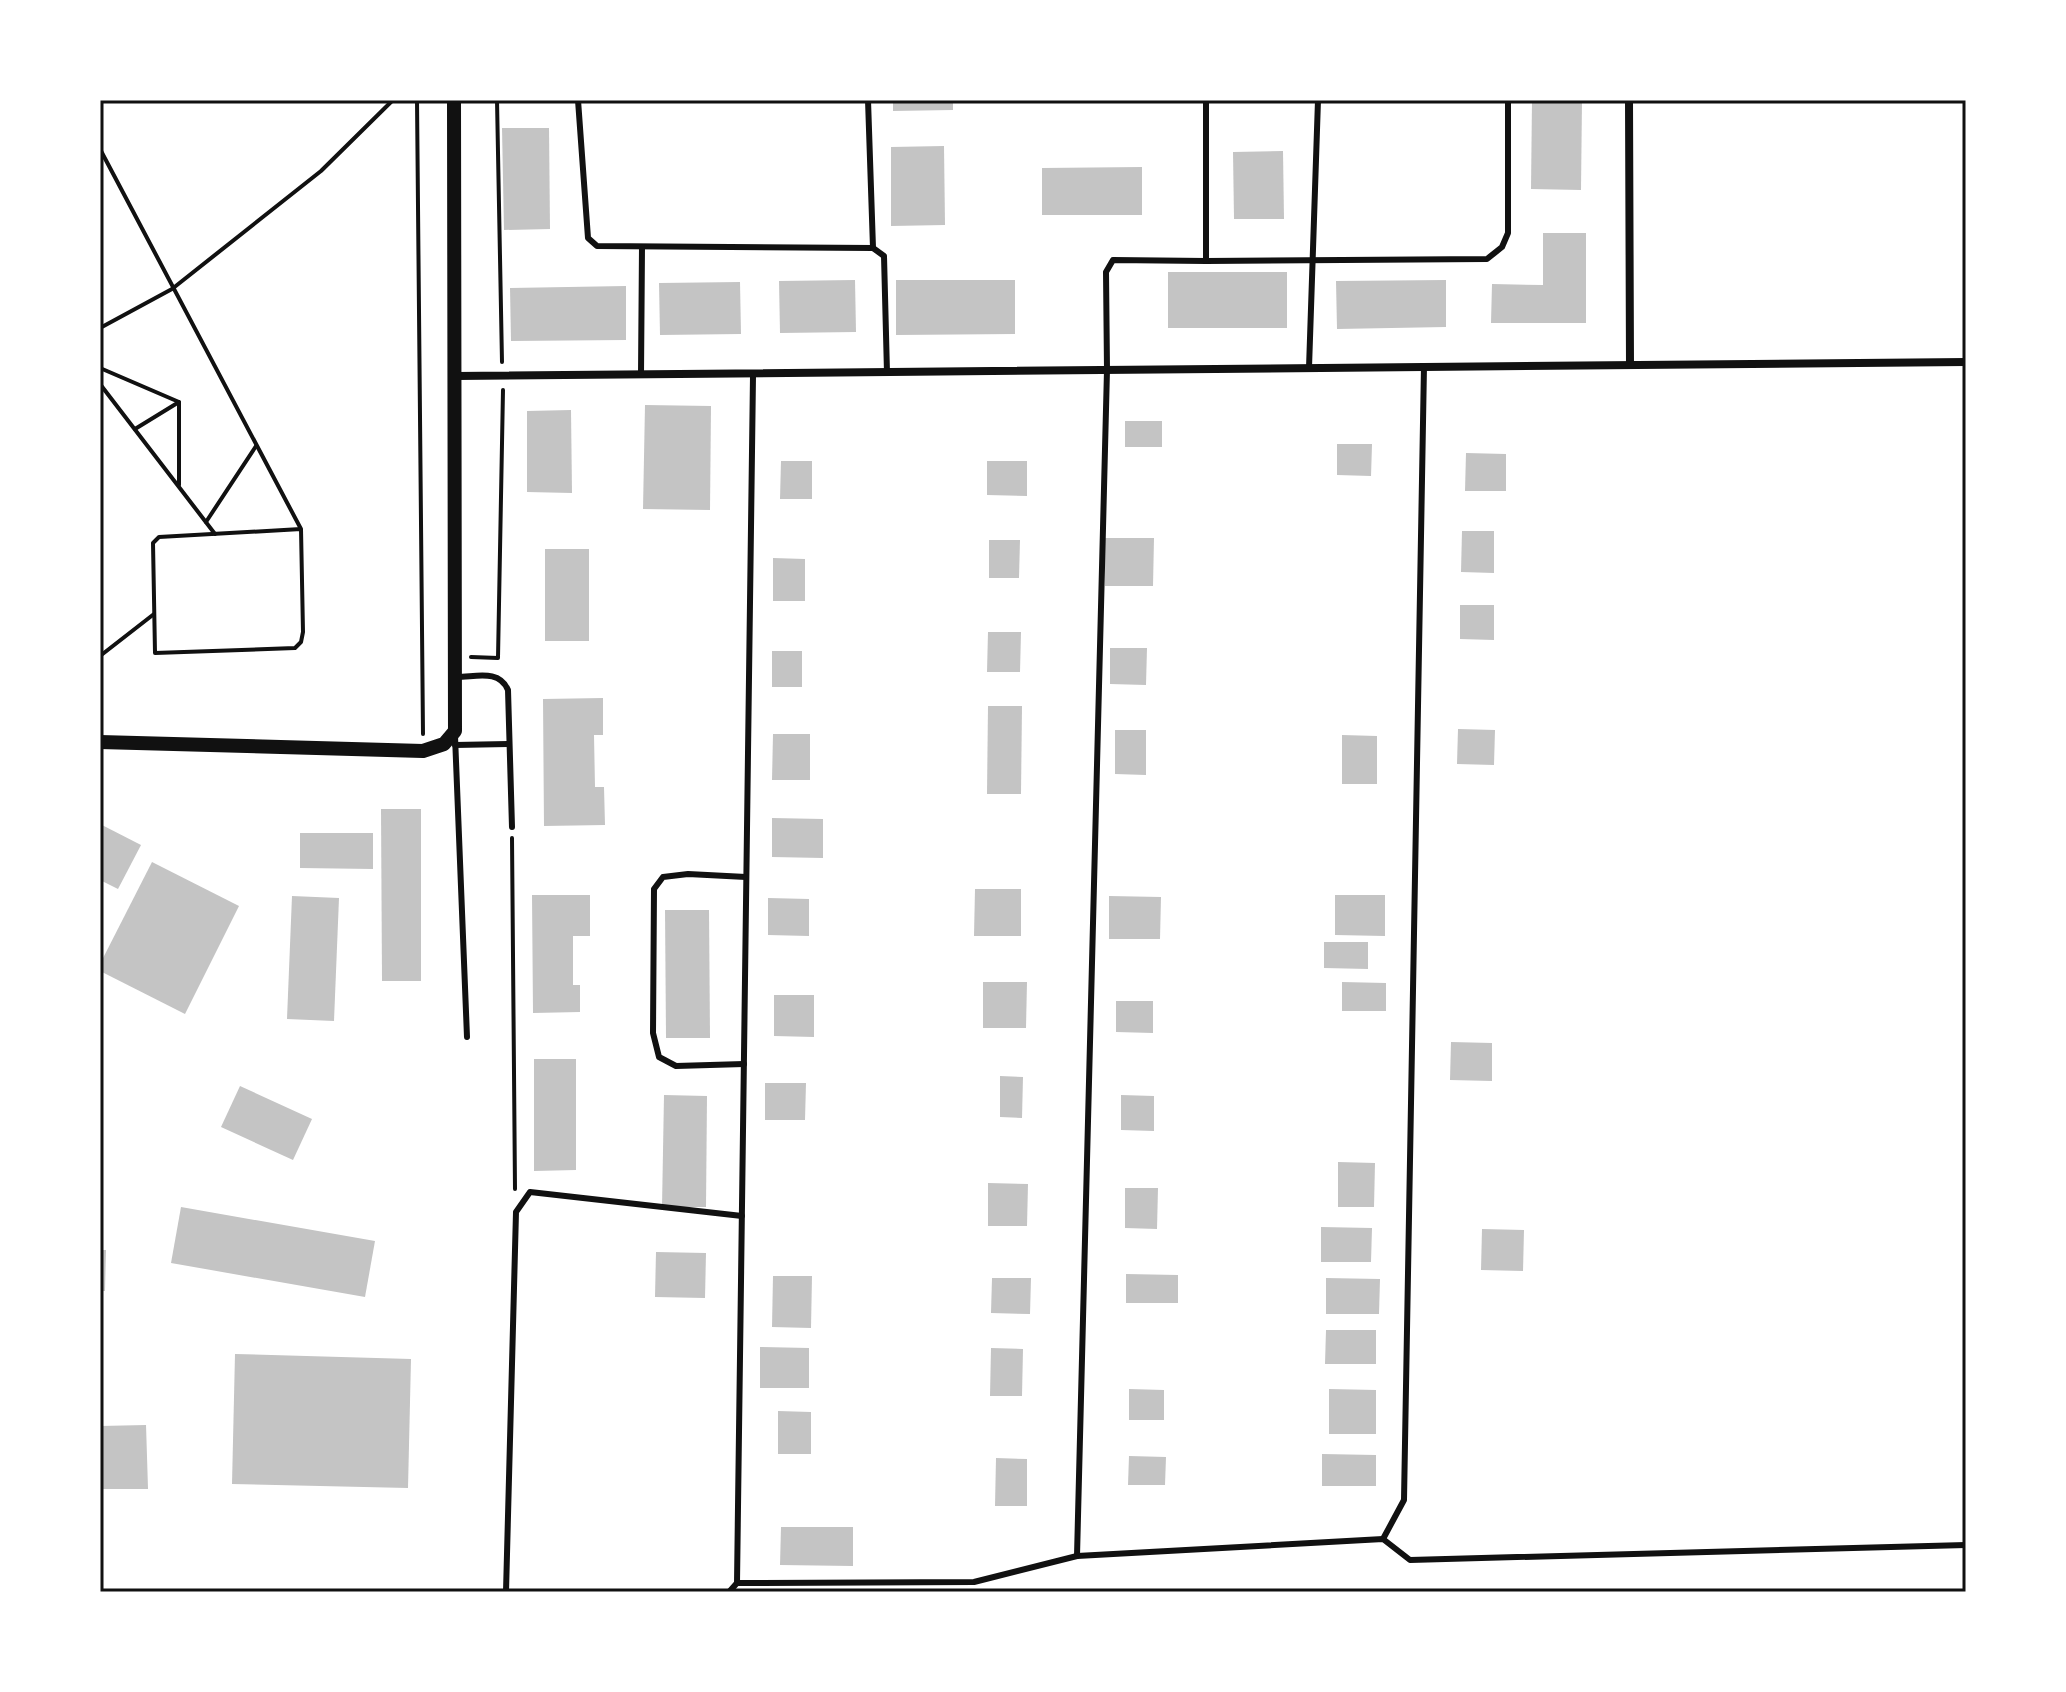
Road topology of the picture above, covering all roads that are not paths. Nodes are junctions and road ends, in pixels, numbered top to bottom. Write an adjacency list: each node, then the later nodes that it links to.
1 (454, 100): 19 (street)
2 (578, 100): 8 (lane)
3 (868, 100): 9 (lane)
4 (1206, 100): 10 (lane)
5 (1318, 100): 11 (lane)
6 (1508, 100): 11 (lane)
7 (1629, 100): 13 (street)
8 (642, 247): 9 (lane); 18 (lane)
9 (873, 248): 17 (lane)
10 (1206, 261): 11 (lane); 16 (lane)
11 (1311, 261): 15 (lane)
12 (1966, 362): 13 (street)
13 (1630, 364): 14 (street)
14 (1424, 366): 15 (street); 30 (lane)
15 (1309, 368): 16 (street)
16 (1107, 370): 17 (street); 32 (lane)
17 (887, 373): 20 (street)
18 (641, 375): 19 (street); 20 (street)
19 (456, 376): 21 (street)
20 (753, 376): 26 (lane)
21 (457, 677): 22 (street); 24 (lane)
22 (455, 738): 23 (street); 24 (lane); 27 (lane)
23 (100, 742)
24 (508, 744): 25 (lane)
25 (512, 827)
26 (746, 877): 28 (lane); 28 (lane)
27 (467, 1037)
28 (744, 1064): 29 (lane)
29 (742, 1216): 33 (lane); 34 (lane)
30 (1383, 1539): 31 (lane); 32 (lane)
31 (1966, 1545)
32 (1077, 1556): 33 (lane)
33 (737, 1583): 35 (lane)
34 (506, 1592)
35 (729, 1592)

